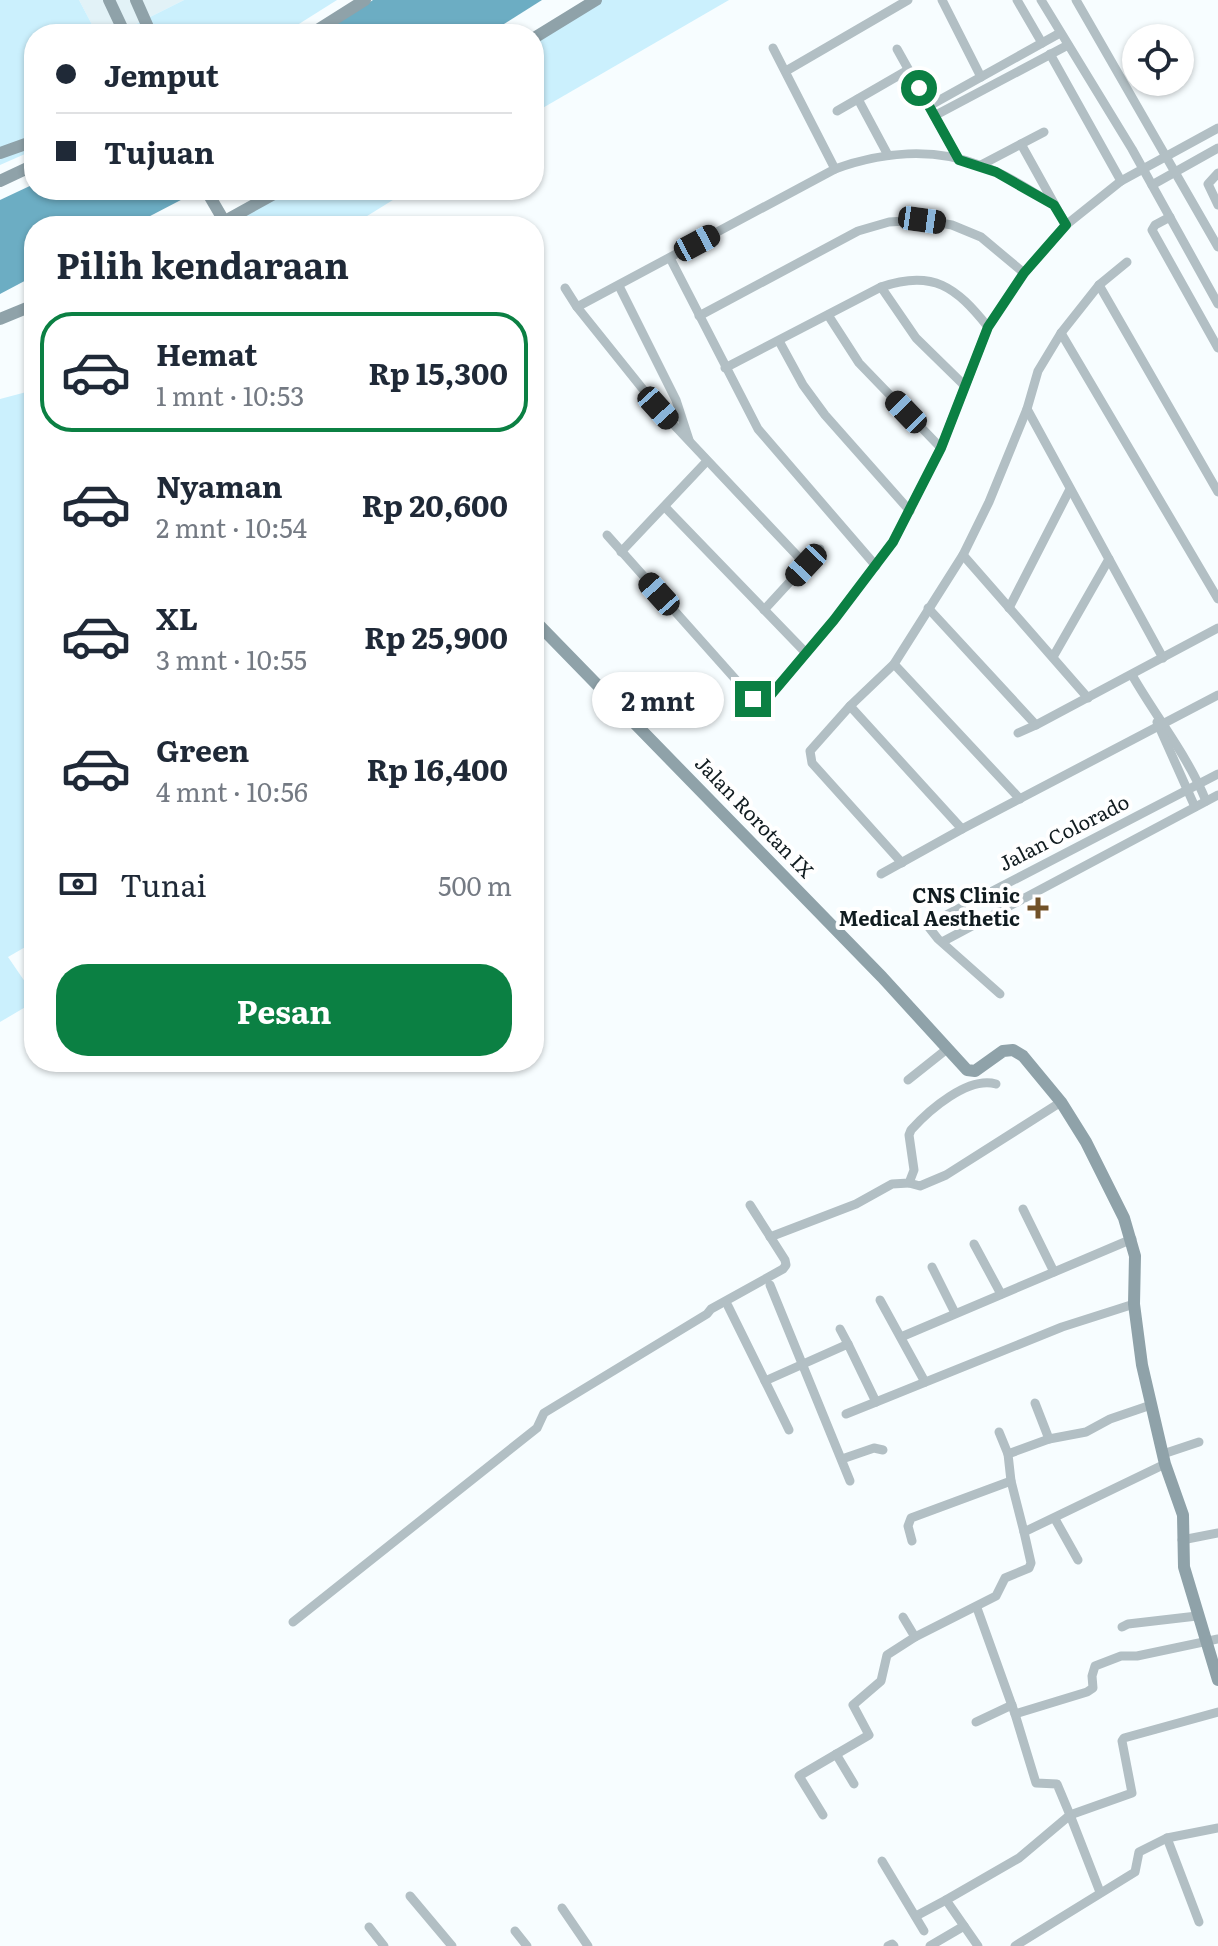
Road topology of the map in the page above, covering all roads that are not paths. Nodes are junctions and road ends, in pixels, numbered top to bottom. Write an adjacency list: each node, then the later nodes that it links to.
1 (109, 0): 10 (street)
2 (136, 0): 11 (street)
3 (365, 0): 12 (street)
4 (596, 0): 13 (street)
5 (908, 0): 21 (street)
6 (942, 0): 22 (street)
7 (1017, 0): 15 (street)
8 (1041, 0): 14 (street)
9 (1076, 0): 33 (street)
10 (120, 24)
11 (147, 24)
12 (327, 24)
13 (544, 32)
14 (1060, 33): 15 (street); 16 (street)
15 (1039, 45): 19 (street); 22 (street)
16 (1068, 45): 19 (street); 37 (street)
17 (773, 48): 21 (street)
18 (897, 49): 20 (street)
19 (1046, 57): 25 (street); 42 (street)
20 (908, 70): 23 (street); 25 (street)
21 (786, 71): 36 (street)
22 (981, 77): 25 (street)
23 (858, 99): 24 (street); 32 (street)
24 (837, 111)
25 (932, 111): 34 (street)
26 (1218, 128): 33 (street)
27 (1044, 132): 28 (street)
28 (1021, 144): 35 (street); 45 (street)
29 (24, 145): 31 (street)
30 (1218, 148): 39 (street)
31 (0, 153)
32 (888, 155): 34 (street); 36 (street)
33 (1166, 157): 37 (street); 39 (street)
34 (959, 160): 35 (street)
35 (981, 165): 45 (street)
36 (835, 169): 51 (street)
37 (1142, 169): 42 (street); 43 (street)
38 (24, 170): 41 (street)
39 (1175, 172): 43 (street); 50 (street)
40 (1218, 173): 46 (street)
41 (0, 181)
42 (1121, 181): 49 (street)
43 (1152, 185): 48 (street)
44 (262, 200): 47 (street)
45 (1054, 205): 49 (street)
46 (1218, 205)
47 (232, 216)
48 (1170, 217): 58 (street); 67 (street)
49 (1066, 225): 53 (street)
50 (1218, 247)
51 (670, 258): 55 (street); 62 (street)
52 (1127, 262): 54 (street)
53 (1024, 273): 62 (street); 64 (street)
54 (1099, 285): 65 (street); 75 (street)
55 (619, 286): 59 (street); 71 (street)
56 (881, 287): 61 (street); 64 (street); 69 (street)
57 (565, 288): 59 (street)
58 (1218, 304)
59 (577, 307): 71 (street)
60 (24, 309): 63 (street)
61 (828, 315): 66 (street); 72 (street)
62 (699, 316): 68 (street)
63 (0, 319)
64 (988, 327): 69 (street)
65 (1061, 333): 70 (street); 85 (street)
66 (779, 341): 68 (street); 77 (street)
67 (1218, 348)
68 (725, 368): 84 (street)
69 (965, 386): 72 (street)
70 (1027, 409): 74 (street); 81 (street)
71 (690, 444): 73 (street)
72 (941, 448): 77 (street)
73 (706, 462): 76 (street); 83 (street)
74 (1070, 489): 82 (street); 87 (street)
75 (1218, 492)
76 (665, 507): 80 (street); 88 (street)
77 (910, 511): 84 (street)
78 (607, 535): 80 (street)
79 (820, 549): 83 (street)
80 (621, 552): 91 (street)
81 (963, 555): 86 (street); 87 (street)
82 (1109, 559): 92 (street); 93 (street)
83 (806, 565): 88 (street)
84 (876, 566): 91 (street)
85 (1218, 599)
86 (928, 608): 94 (street); 100 (street)
87 (1009, 608): 92 (street)
88 (764, 610): 91 (street)
89 (1218, 628): 93 (street)
90 (544, 630): 114 (street, Jalan Rorotan IX)
91 (806, 653)
92 (1053, 657): 97 (street)
93 (1163, 658): 95 (street)
94 (894, 664): 98 (street); 106 (street)
95 (1132, 675): 97 (street); 99 (street)
96 (1218, 695): 99 (street)
97 (1088, 698): 100 (street)
98 (850, 706): 109 (street); 110 (street)
99 (1158, 722): 103 (street); 104 (street); 106 (street)
100 (1036, 725): 101 (street)
101 (1018, 733)
102 (1218, 774): 103 (street, Jalan Colorado)
103 (1199, 784): 104 (street, Jalan Colorado); 107 (street)
104 (1186, 791): 108 (street); 112 (street, Jalan Colorado)
105 (1218, 795): 107 (street, Jalan Colorado)
106 (1020, 799): 109 (street)
107 (1206, 801): 108 (street, Jalan Colorado)
108 (1195, 807): 112 (street, Jalan Colorado)
109 (962, 829): 110 (street)
110 (902, 863): 111 (street)
111 (881, 874)
112 (942, 942): 113 (street)
113 (1000, 994)
114 (947, 1049): 115 (street); 117 (street, Jalan Rorotan IX)
115 (908, 1080)
116 (996, 1084): 118 (street)
117 (1061, 1102): 118 (street); 122 (street, Jalan Rorotan IX)
118 (909, 1183): 121 (street)
119 (750, 1205): 121 (street)
120 (1023, 1209): 125 (street)
121 (770, 1237): 161 (street)
122 (1132, 1239): 125 (street); 129 (street, Jalan Rorotan IX)
123 (974, 1244): 127 (street)
124 (932, 1267): 131 (street)
125 (1054, 1272): 127 (street)
126 (770, 1285): 135 (street)
127 (1001, 1294): 131 (street)
128 (880, 1300): 133 (street)
129 (1134, 1304): 137 (street); 140 (street, Jalan Rorotan IX)
130 (728, 1306): 136 (street)
131 (955, 1313): 133 (street)
132 (840, 1329): 134 (street)
133 (901, 1337): 137 (street)
134 (848, 1344): 135 (street); 138 (street)
135 (802, 1365): 136 (street); 148 (street)
136 (765, 1381): 142 (street)
137 (925, 1382): 138 (street)
138 (876, 1402): 141 (street)
139 (1035, 1403): 144 (street)
140 (1151, 1405): 144 (street); 149 (street, Jalan Rorotan IX)
141 (846, 1414)
142 (789, 1430)
143 (999, 1432): 147 (street)
144 (1049, 1439): 147 (street)
145 (1199, 1442): 149 (street)
146 (883, 1450): 148 (street)
147 (1008, 1454): 151 (street)
148 (842, 1459): 150 (street)
149 (1164, 1459): 152 (street); 155 (street, Jalan Rorotan IX)
150 (850, 1481)
151 (1011, 1481): 153 (street); 156 (street)
152 (1055, 1519): 153 (street); 157 (street)
153 (1024, 1532): 158 (street)
154 (1218, 1533): 155 (street)
155 (1182, 1540): 159 (street, Jalan Rorotan IX)
156 (912, 1541)
157 (1078, 1560)
158 (977, 1608): 163 (street); 167 (street)
159 (1197, 1616): 162 (street); 165 (street, Jalan Rorotan IX)
160 (903, 1617): 163 (street)
161 (293, 1622)
162 (1122, 1627)
163 (915, 1637): 170 (street)
164 (1218, 1639): 165 (street)
165 (1204, 1640): 166 (street, Jalan Rorotan IX); 167 (street)
166 (1218, 1680)
167 (1014, 1710): 169 (street); 173 (street)
168 (1218, 1712): 173 (street)
169 (976, 1722)
170 (836, 1754): 171 (street); 172 (street)
171 (854, 1784)
172 (823, 1815)
173 (1070, 1815): 177 (street); 179 (street)
174 (1217, 1832): 175 (street)
175 (1167, 1838): 177 (street); 182 (street)
176 (882, 1861): 181 (street)
177 (1100, 1892): 193 (street)
178 (410, 1896): 188 (street)
179 (946, 1900): 181 (street); 183 (street)
180 (562, 1908): 190 (street)
181 (916, 1916): 186 (street)
182 (1199, 1922)
183 (964, 1926): 191 (street); 192 (street)
184 (369, 1927): 187 (street)
185 (515, 1931): 189 (street)
186 (924, 1931)
187 (384, 1946)
188 (452, 1946)
189 (527, 1946)
190 (588, 1946)
191 (930, 1946)
192 (978, 1946)
193 (1015, 1946)

